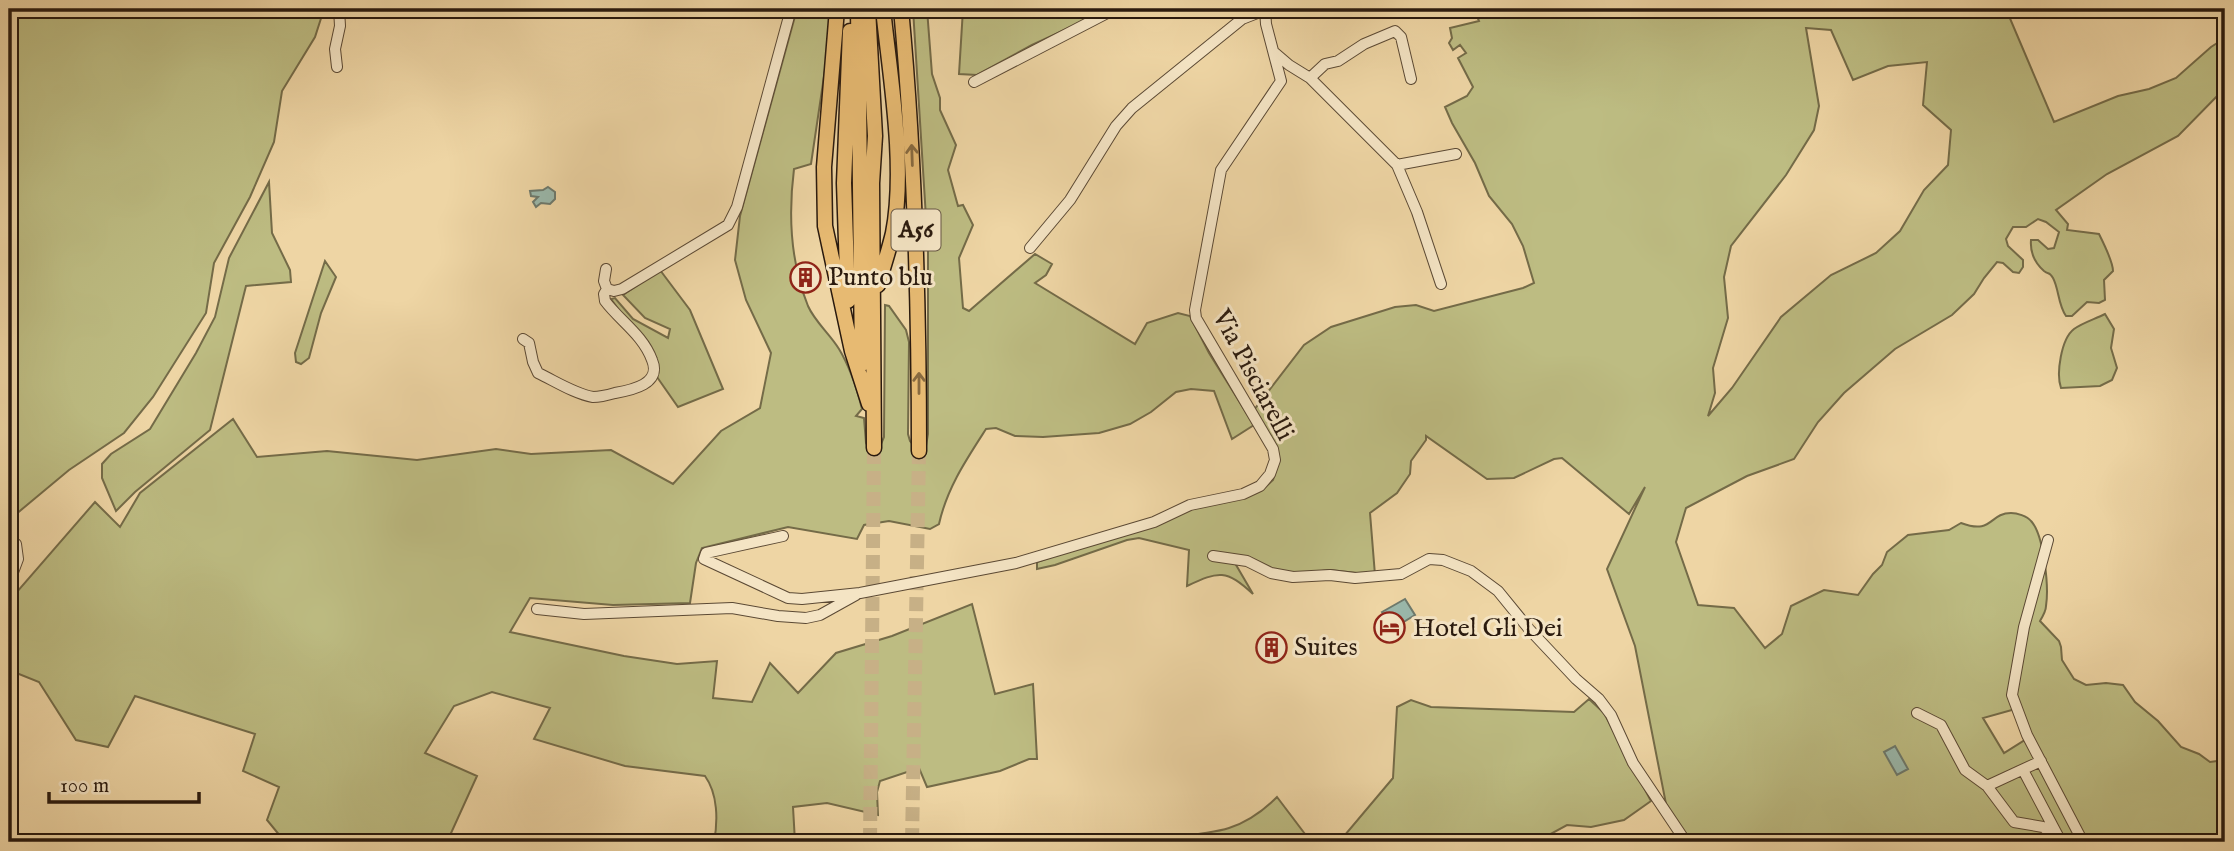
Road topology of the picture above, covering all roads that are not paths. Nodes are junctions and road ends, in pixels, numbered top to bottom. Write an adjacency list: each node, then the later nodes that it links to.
1 (339, 9): 11 (street)
2 (791, 9): 20 (street)
3 (850, 9): 21 (highway); 21 (highway); 23 (highway); 25 (highway); 26 (highway); 27 (highway); 28 (highway)
4 (869, 9): 22 (highway, A56)
5 (874, 9): 22 (highway)
6 (882, 9): 22 (highway)
7 (901, 9): 31 (highway, A56, one-way to 7)
8 (1115, 9): 14 (street)
9 (1265, 9): 10 (street, Via Pisciarelli); 17 (street)
10 (1275, 52): 12 (street); 37 (street, Via Pisciarelli)
11 (337, 67)
12 (1311, 78): 13 (street); 16 (street)
13 (1410, 79)
14 (974, 82)
15 (1457, 154): 16 (street)
16 (1396, 165): 19 (street)
17 (1030, 248)
18 (606, 269): 20 (street)
19 (1441, 284)
20 (607, 289): 24 (street)
21 (838, 289): 23 (highway)
22 (873, 301): 29 (highway, A56)
23 (845, 317): 25 (highway)
24 (523, 339)
25 (850, 340): 26 (highway)
26 (856, 363): 27 (highway)
27 (862, 381): 28 (highway)
28 (867, 399): 29 (highway)
29 (874, 419): 30 (highway, A56)
30 (874, 449)
31 (919, 451)
32 (783, 536): 37 (street)
33 (2048, 540): 40 (street)
34 (16, 544): 36 (street)
35 (1213, 556): 44 (street)
36 (9, 583)
37 (860, 593): 38 (street)
38 (537, 609)
39 (1917, 713): 42 (street)
40 (2041, 761): 41 (street); 45 (street)
41 (2023, 770): 42 (street); 43 (street)
42 (1987, 786): 43 (street)
43 (2061, 841)
44 (1686, 842)
45 (2083, 842)

